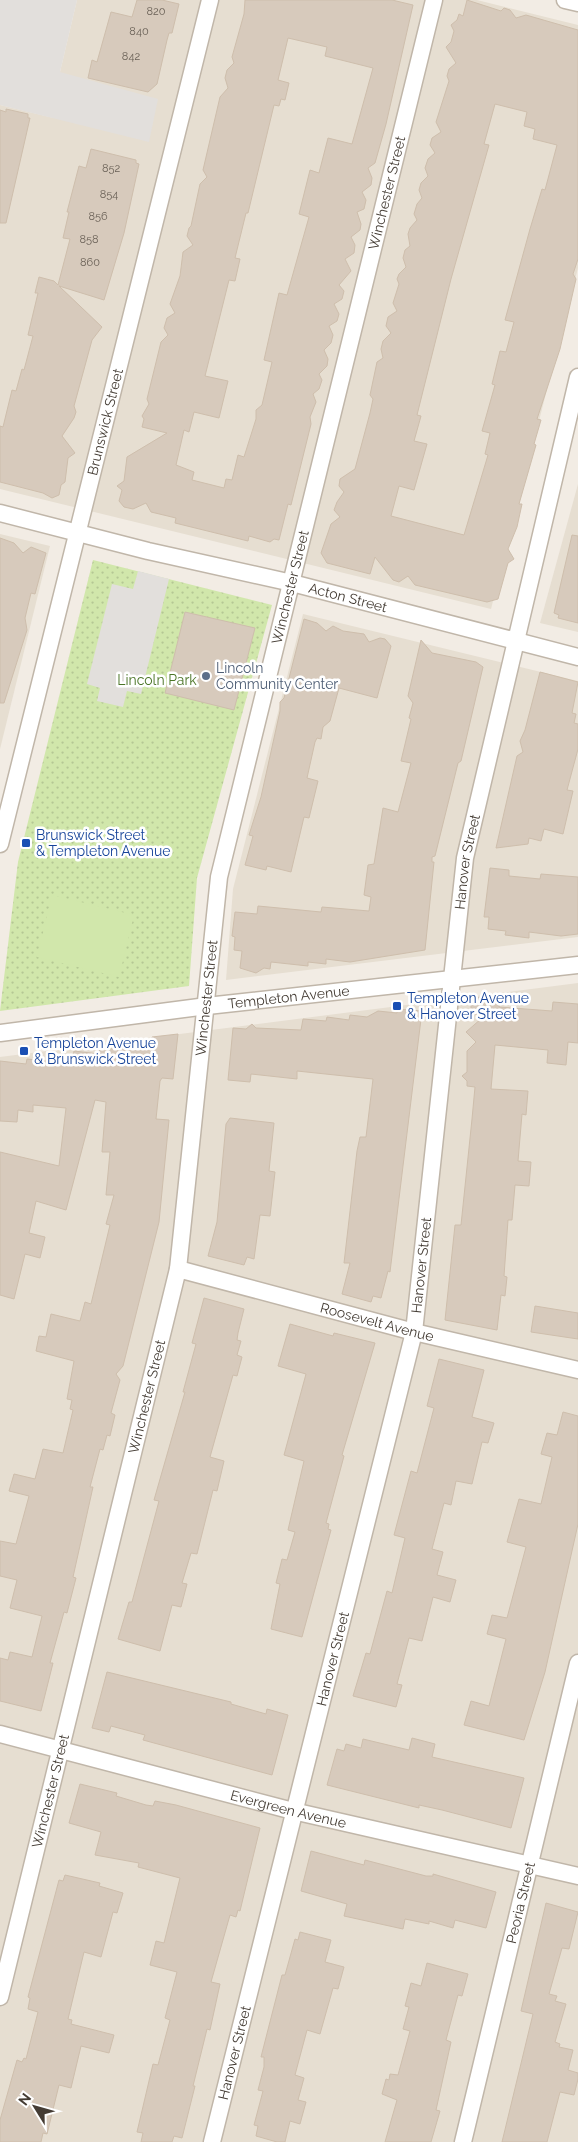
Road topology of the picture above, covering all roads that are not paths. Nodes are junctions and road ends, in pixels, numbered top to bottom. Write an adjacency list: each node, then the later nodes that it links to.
1 (210, 0): 7 (street, Brunswick Street)
2 (434, 0): 8 (street, Winchester Street)
3 (565, 0): 4 (street)
4 (578, 3)
5 (578, 376): 9 (street, Hanover Street)
6 (0, 513): 7 (street, Acton Street)
7 (76, 533): 8 (street, Acton Street); 11 (street, Brunswick Street)
8 (292, 583): 9 (street, Acton Street); 14 (street, Winchester Street)
9 (514, 642): 10 (street, Acton Street); 13 (street, Hanover Street)
10 (578, 657)
11 (0, 844)
12 (578, 965): 13 (street, Templeton Avenue)
13 (450, 979): 14 (street, Templeton Avenue); 17 (street, Hanover Street)
14 (207, 1006): 15 (street, Templeton Avenue); 16 (street, Winchester Street)
15 (0, 1033)
16 (178, 1269): 17 (street, Roosevelt Avenue); 21 (street, Winchester Street)
17 (414, 1332): 18 (street, Roosevelt Avenue); 22 (street, Hanover Street)
18 (578, 1370)
19 (578, 1663): 23 (street, Peoria Street)
20 (0, 1734): 21 (street, Evergreen Avenue)
21 (60, 1749): 22 (street, Evergreen Avenue); 25 (street, Winchester Street)
22 (293, 1811): 23 (street, Evergreen Avenue); 26 (street, Hanover Street)
23 (529, 1865): 24 (street, Evergreen Avenue); 27 (street, Peoria Street)
24 (578, 1876)
25 (0, 1997)
26 (212, 2142)
27 (463, 2142)

